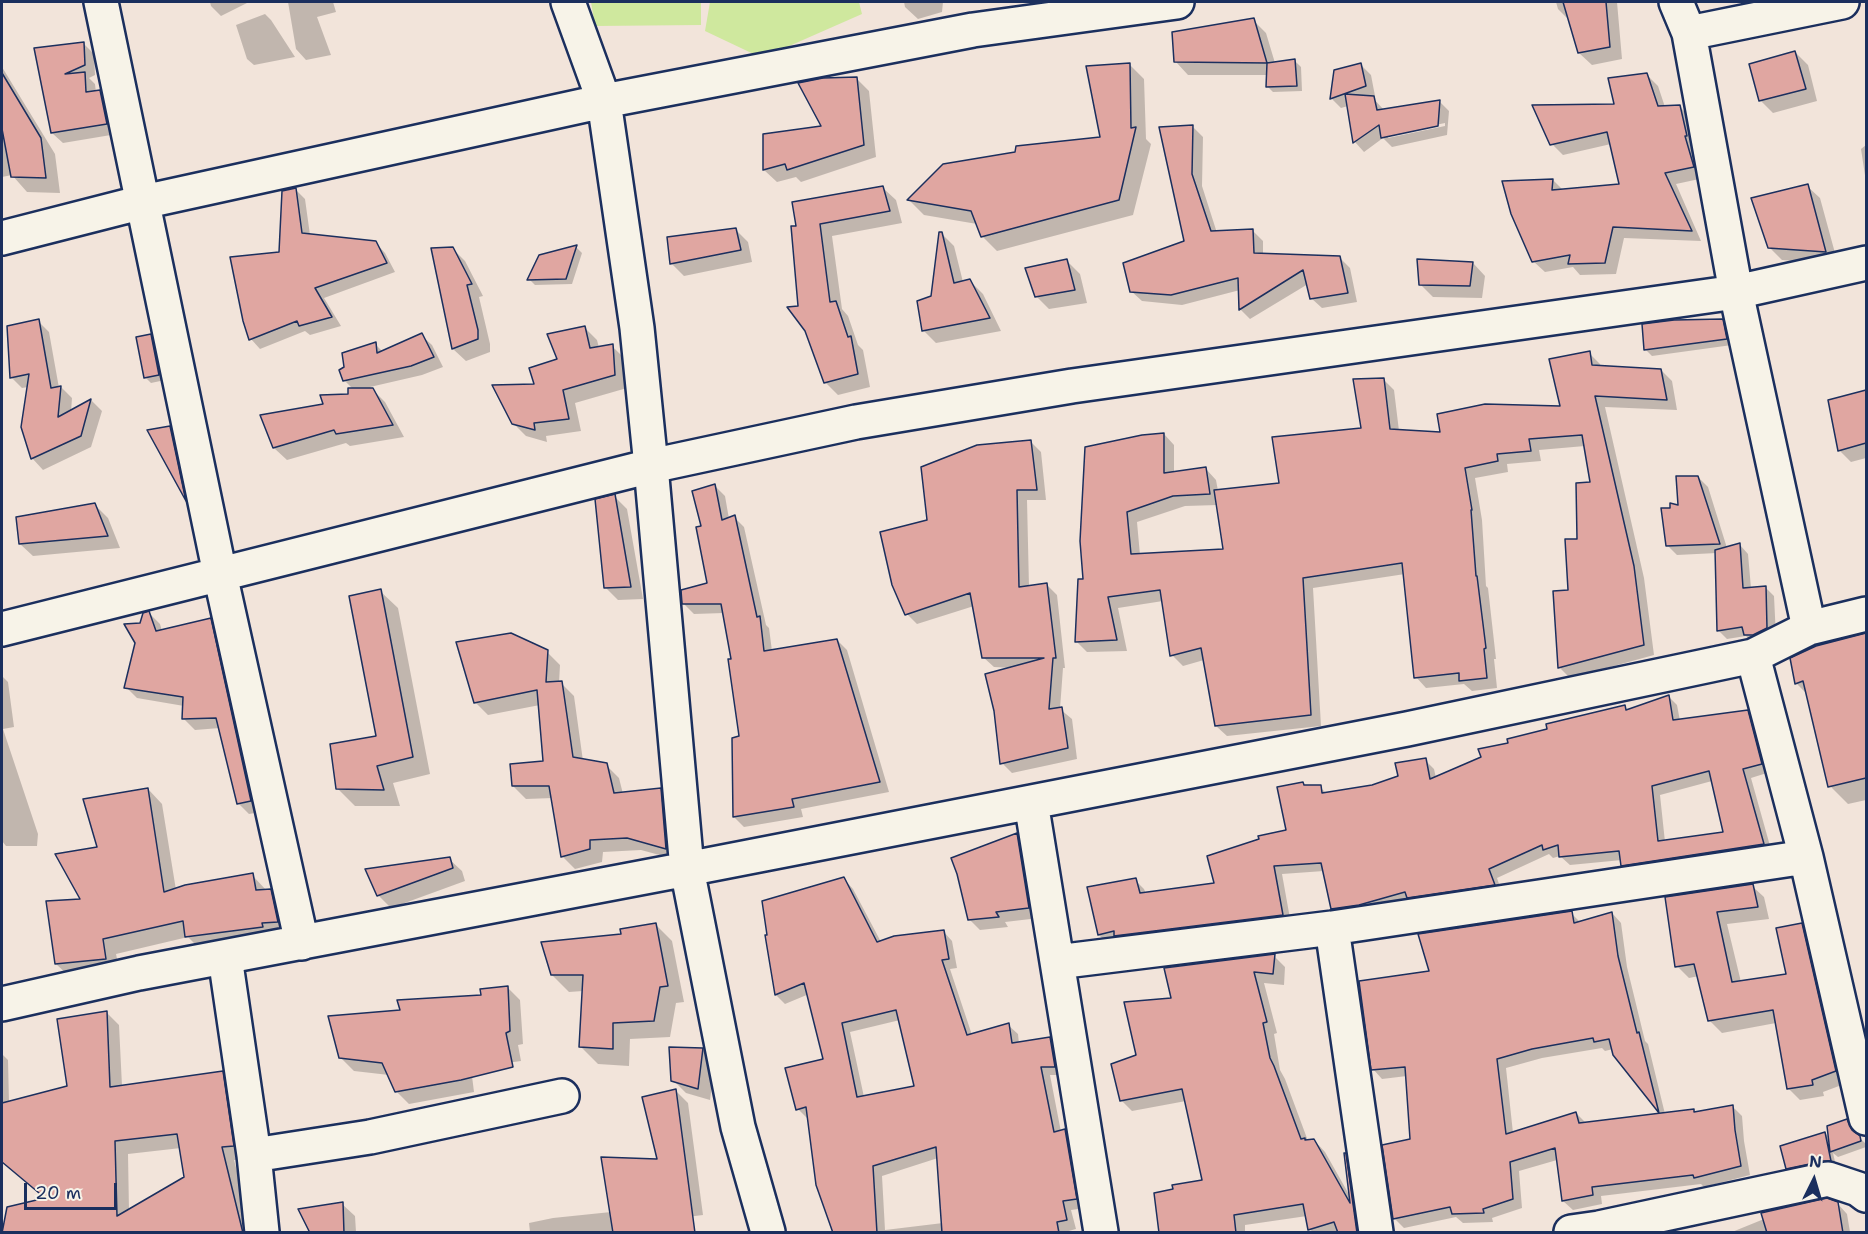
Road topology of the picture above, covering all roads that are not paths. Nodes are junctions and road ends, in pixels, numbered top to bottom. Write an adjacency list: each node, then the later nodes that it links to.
1 (101, 2): 8 (street)
2 (568, 2): 7 (street)
3 (1177, 2): 7 (street)
4 (1676, 2): 6 (street)
5 (1842, 2): 6 (street)
6 (1689, 33): 11 (street)
7 (604, 101): 8 (street); 12 (street)
8 (143, 202): 9 (street); 13 (street)
9 (2, 238)
10 (1866, 263): 11 (street)
11 (1736, 292): 12 (street); 16 (street)
12 (651, 466): 13 (street); 20 (street)
13 (220, 574): 15 (street); 22 (street)
14 (1866, 614): 16 (street)
15 (2, 628)
16 (1809, 628): 17 (street)
17 (1753, 656): 18 (street); 19 (street)
18 (1031, 802): 20 (street); 24 (street)
19 (1806, 857): 21 (street); 27 (street)
20 (687, 869): 22 (street); 32 (street)
21 (1332, 928): 24 (street); 34 (street)
22 (302, 943): 23 (street)
23 (225, 957): 25 (street); 28 (street)
24 (1057, 962): 33 (street)
25 (2, 1004)
26 (562, 1096): 28 (street)
27 (1866, 1118)
28 (254, 1155): 31 (street)
29 (1864, 1184): 30 (street)
30 (1590, 1231)
31 (262, 1233)
32 (768, 1233)
33 (1101, 1233)
34 (1376, 1233)

